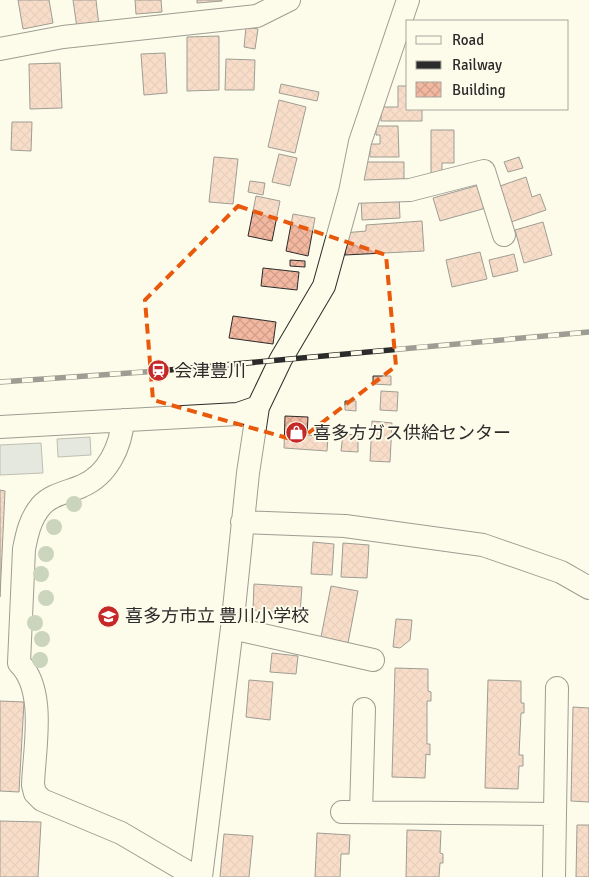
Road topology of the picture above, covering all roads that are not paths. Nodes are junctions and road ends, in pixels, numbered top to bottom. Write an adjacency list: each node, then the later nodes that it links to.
1 (289, 0): 3 (street)
2 (408, 0): 4 (street)
3 (0, 49)
4 (350, 192): 5 (street); 6 (street)
5 (504, 235)
6 (258, 407): 7 (street); 9 (street)
7 (123, 420): 8 (street); 16 (street)
8 (0, 427)
9 (242, 522): 10 (street); 11 (street)
10 (589, 588)
11 (232, 628): 12 (street); 17 (street)
12 (372, 660)
13 (557, 688): 15 (street)
14 (364, 709): 15 (street)
15 (555, 814): 18 (street)
16 (196, 877)
17 (201, 877)
18 (554, 877)

